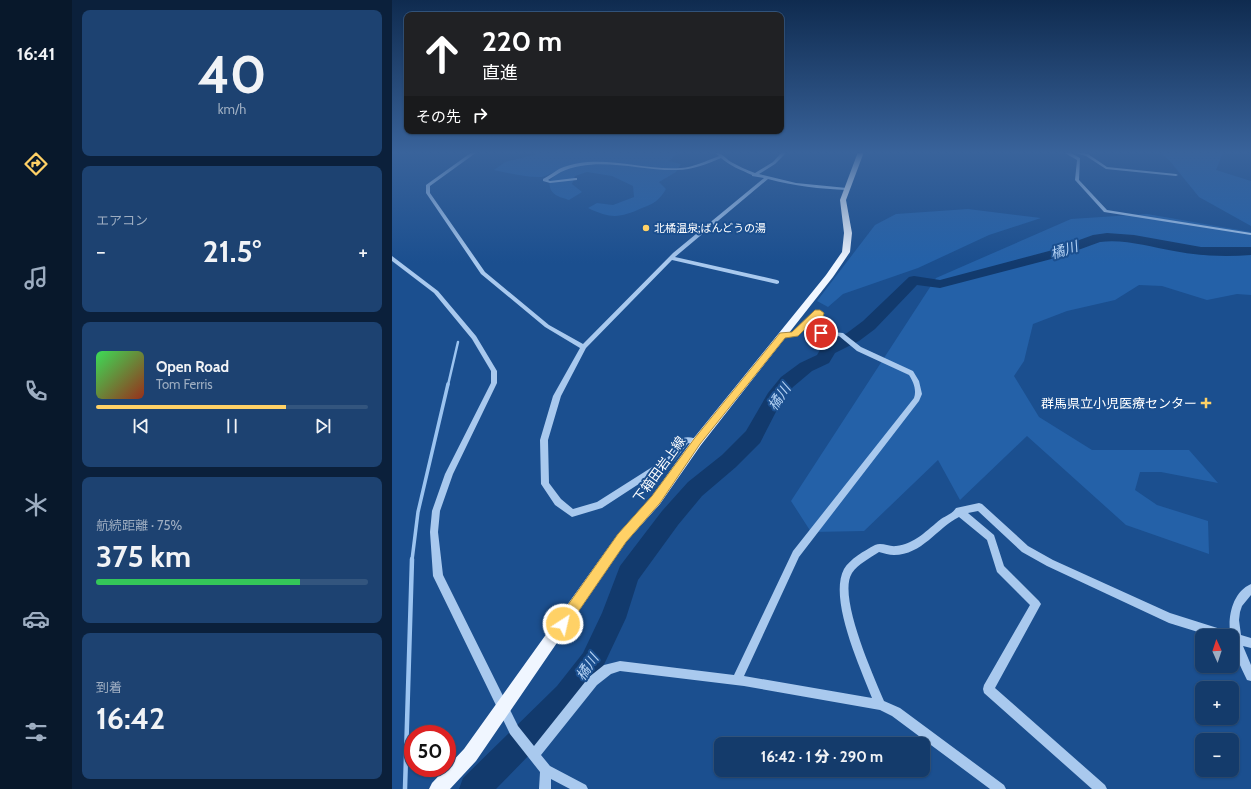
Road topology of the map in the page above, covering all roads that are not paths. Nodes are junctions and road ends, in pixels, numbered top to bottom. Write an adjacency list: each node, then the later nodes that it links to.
1 (428, 189): 10 (street)
2 (754, 189): 7 (street)
3 (847, 189): 9 (main road, 下箱田岩上線)
4 (1085, 189): 5 (street)
5 (1251, 234)
6 (392, 258): 22 (street)
7 (671, 258): 8 (street); 10 (street)
8 (777, 282)
9 (783, 335): 11 (main road, 下箱田岩上線); 20 (street)
10 (584, 347): 11 (street)
11 (697, 442): 22 (main road, 下箱田岩上線)
12 (959, 511): 14 (street); 21 (street); 29 (street)
13 (1251, 589): 15 (street)
14 (1205, 629)
15 (1233, 629)
16 (1239, 639): 17 (street)
17 (1251, 643)
18 (1239, 653): 19 (street)
19 (1251, 676)
20 (737, 680): 21 (street); 23 (street)
21 (880, 705): 28 (street)
22 (503, 709): 23 (street); 25 (main road, 下箱田岩上線)
23 (532, 753): 24 (street)
24 (546, 770): 26 (street); 27 (street)
25 (438, 789)
26 (545, 789)
27 (582, 789)
28 (1000, 789)
29 (1101, 789)

